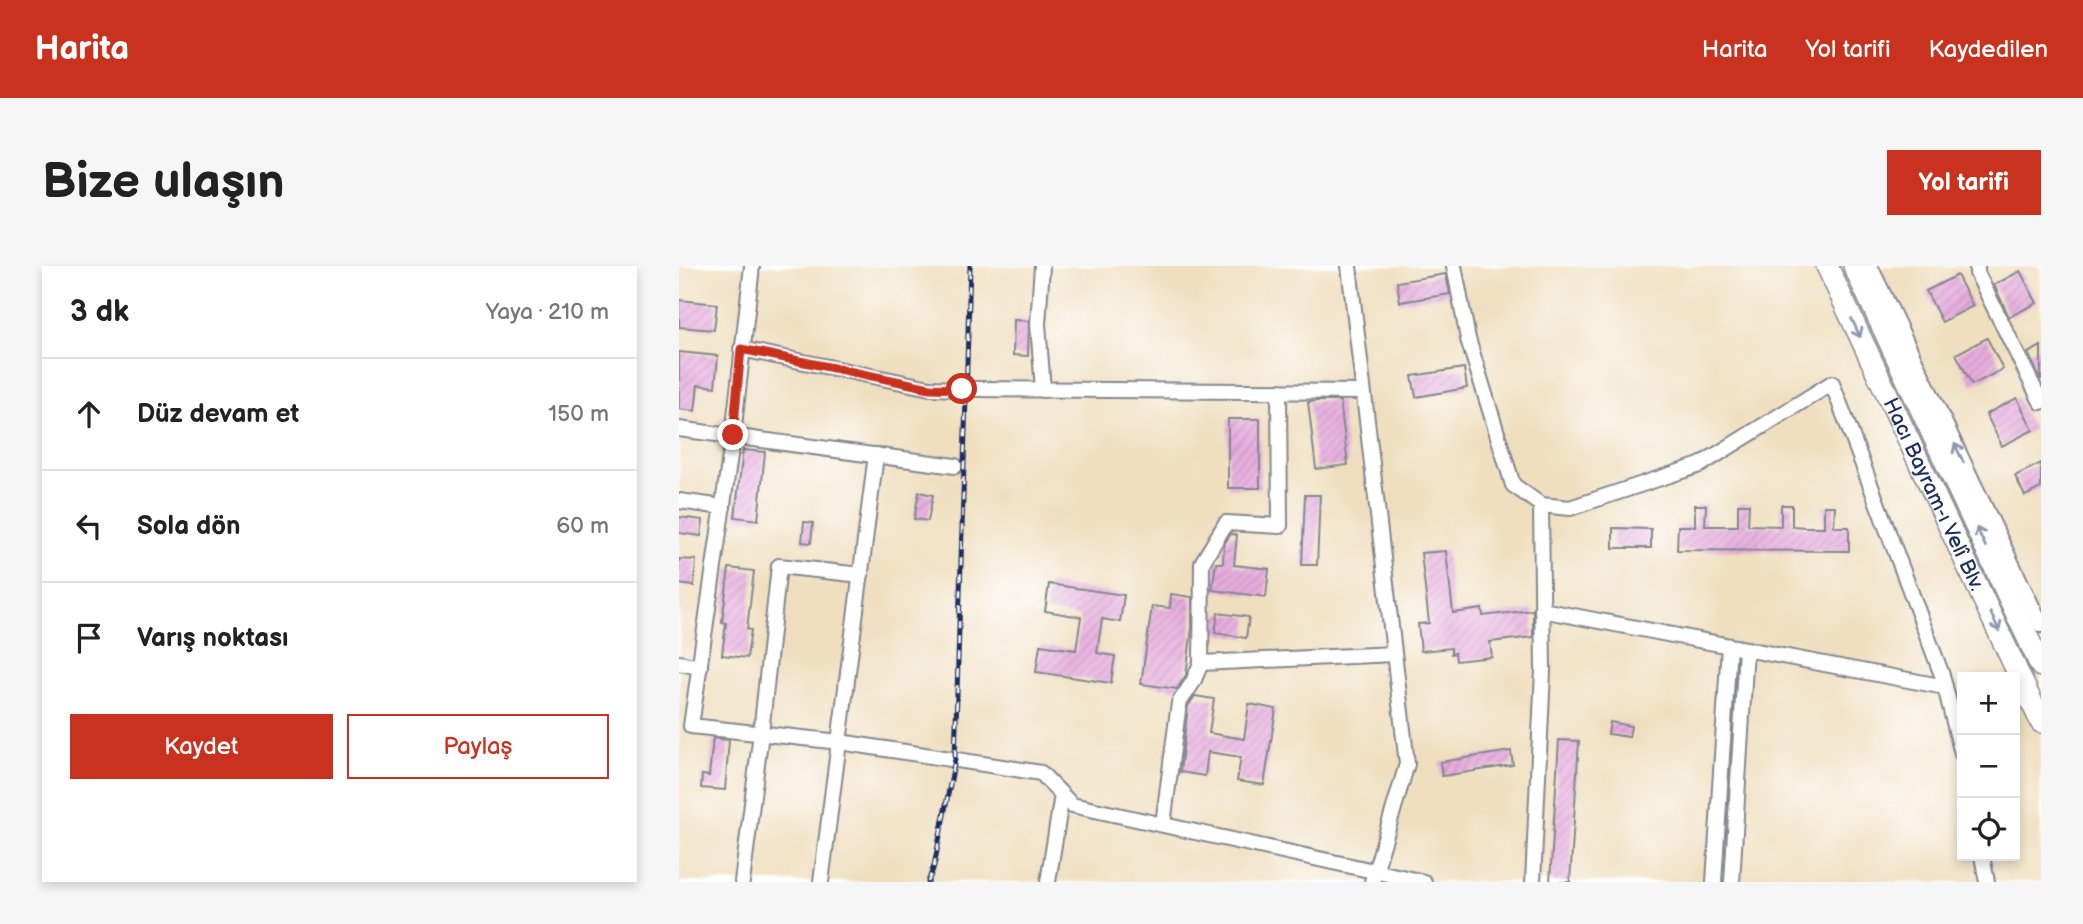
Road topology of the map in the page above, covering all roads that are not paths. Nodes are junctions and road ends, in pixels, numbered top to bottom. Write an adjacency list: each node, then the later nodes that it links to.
1 (752, 266): 9 (street)
2 (1042, 266): 10 (street)
3 (1349, 266): 12 (street)
4 (1454, 266): 19 (street)
5 (1827, 266): 32 (highway, Hacı Bayram-ı Velî Blv., one-way to 32)
6 (1854, 266): 29 (highway, Hacı Bayram-ı Velî Blv., one-way to 6)
7 (1870, 266): 23 (street, one-way to 7)
8 (1977, 266): 13 (street)
9 (741, 349): 10 (street); 15 (street)
10 (1043, 390): 11 (street)
11 (1279, 391): 12 (street); 28 (street)
12 (1363, 392): 26 (street)
13 (2041, 402)
14 (679, 429): 15 (street)
15 (733, 435): 16 (street); 20 (street)
16 (876, 455): 17 (street); 21 (street)
17 (955, 466)
18 (679, 501): 20 (street)
19 (1541, 505): 22 (street); 31 (street)
20 (723, 507): 30 (street)
21 (861, 575): 33 (street); 35 (street)
22 (1542, 610): 24 (street); 44 (street)
23 (2041, 625)
24 (1729, 646): 25 (street); 45 (street)
25 (1746, 649): 31 (street); 46 (street)
26 (1394, 654): 28 (street); 39 (street)
27 (679, 663): 30 (street)
28 (1201, 663): 37 (street)
29 (2041, 666)
30 (700, 667): 33 (street)
31 (1945, 687): 34 (street)
32 (2041, 722)
33 (761, 733): 35 (street); 40 (street)
34 (1957, 735)
35 (840, 742): 36 (street); 41 (street)
36 (1062, 795): 37 (street); 42 (street)
37 (1163, 824): 39 (street)
38 (1983, 861): 47 (street)
39 (1374, 876): 43 (street)
40 (742, 882)
41 (821, 882)
42 (1048, 882)
43 (1423, 882)
44 (1533, 882)
45 (1714, 882)
46 (1732, 882)
47 (1987, 882)

